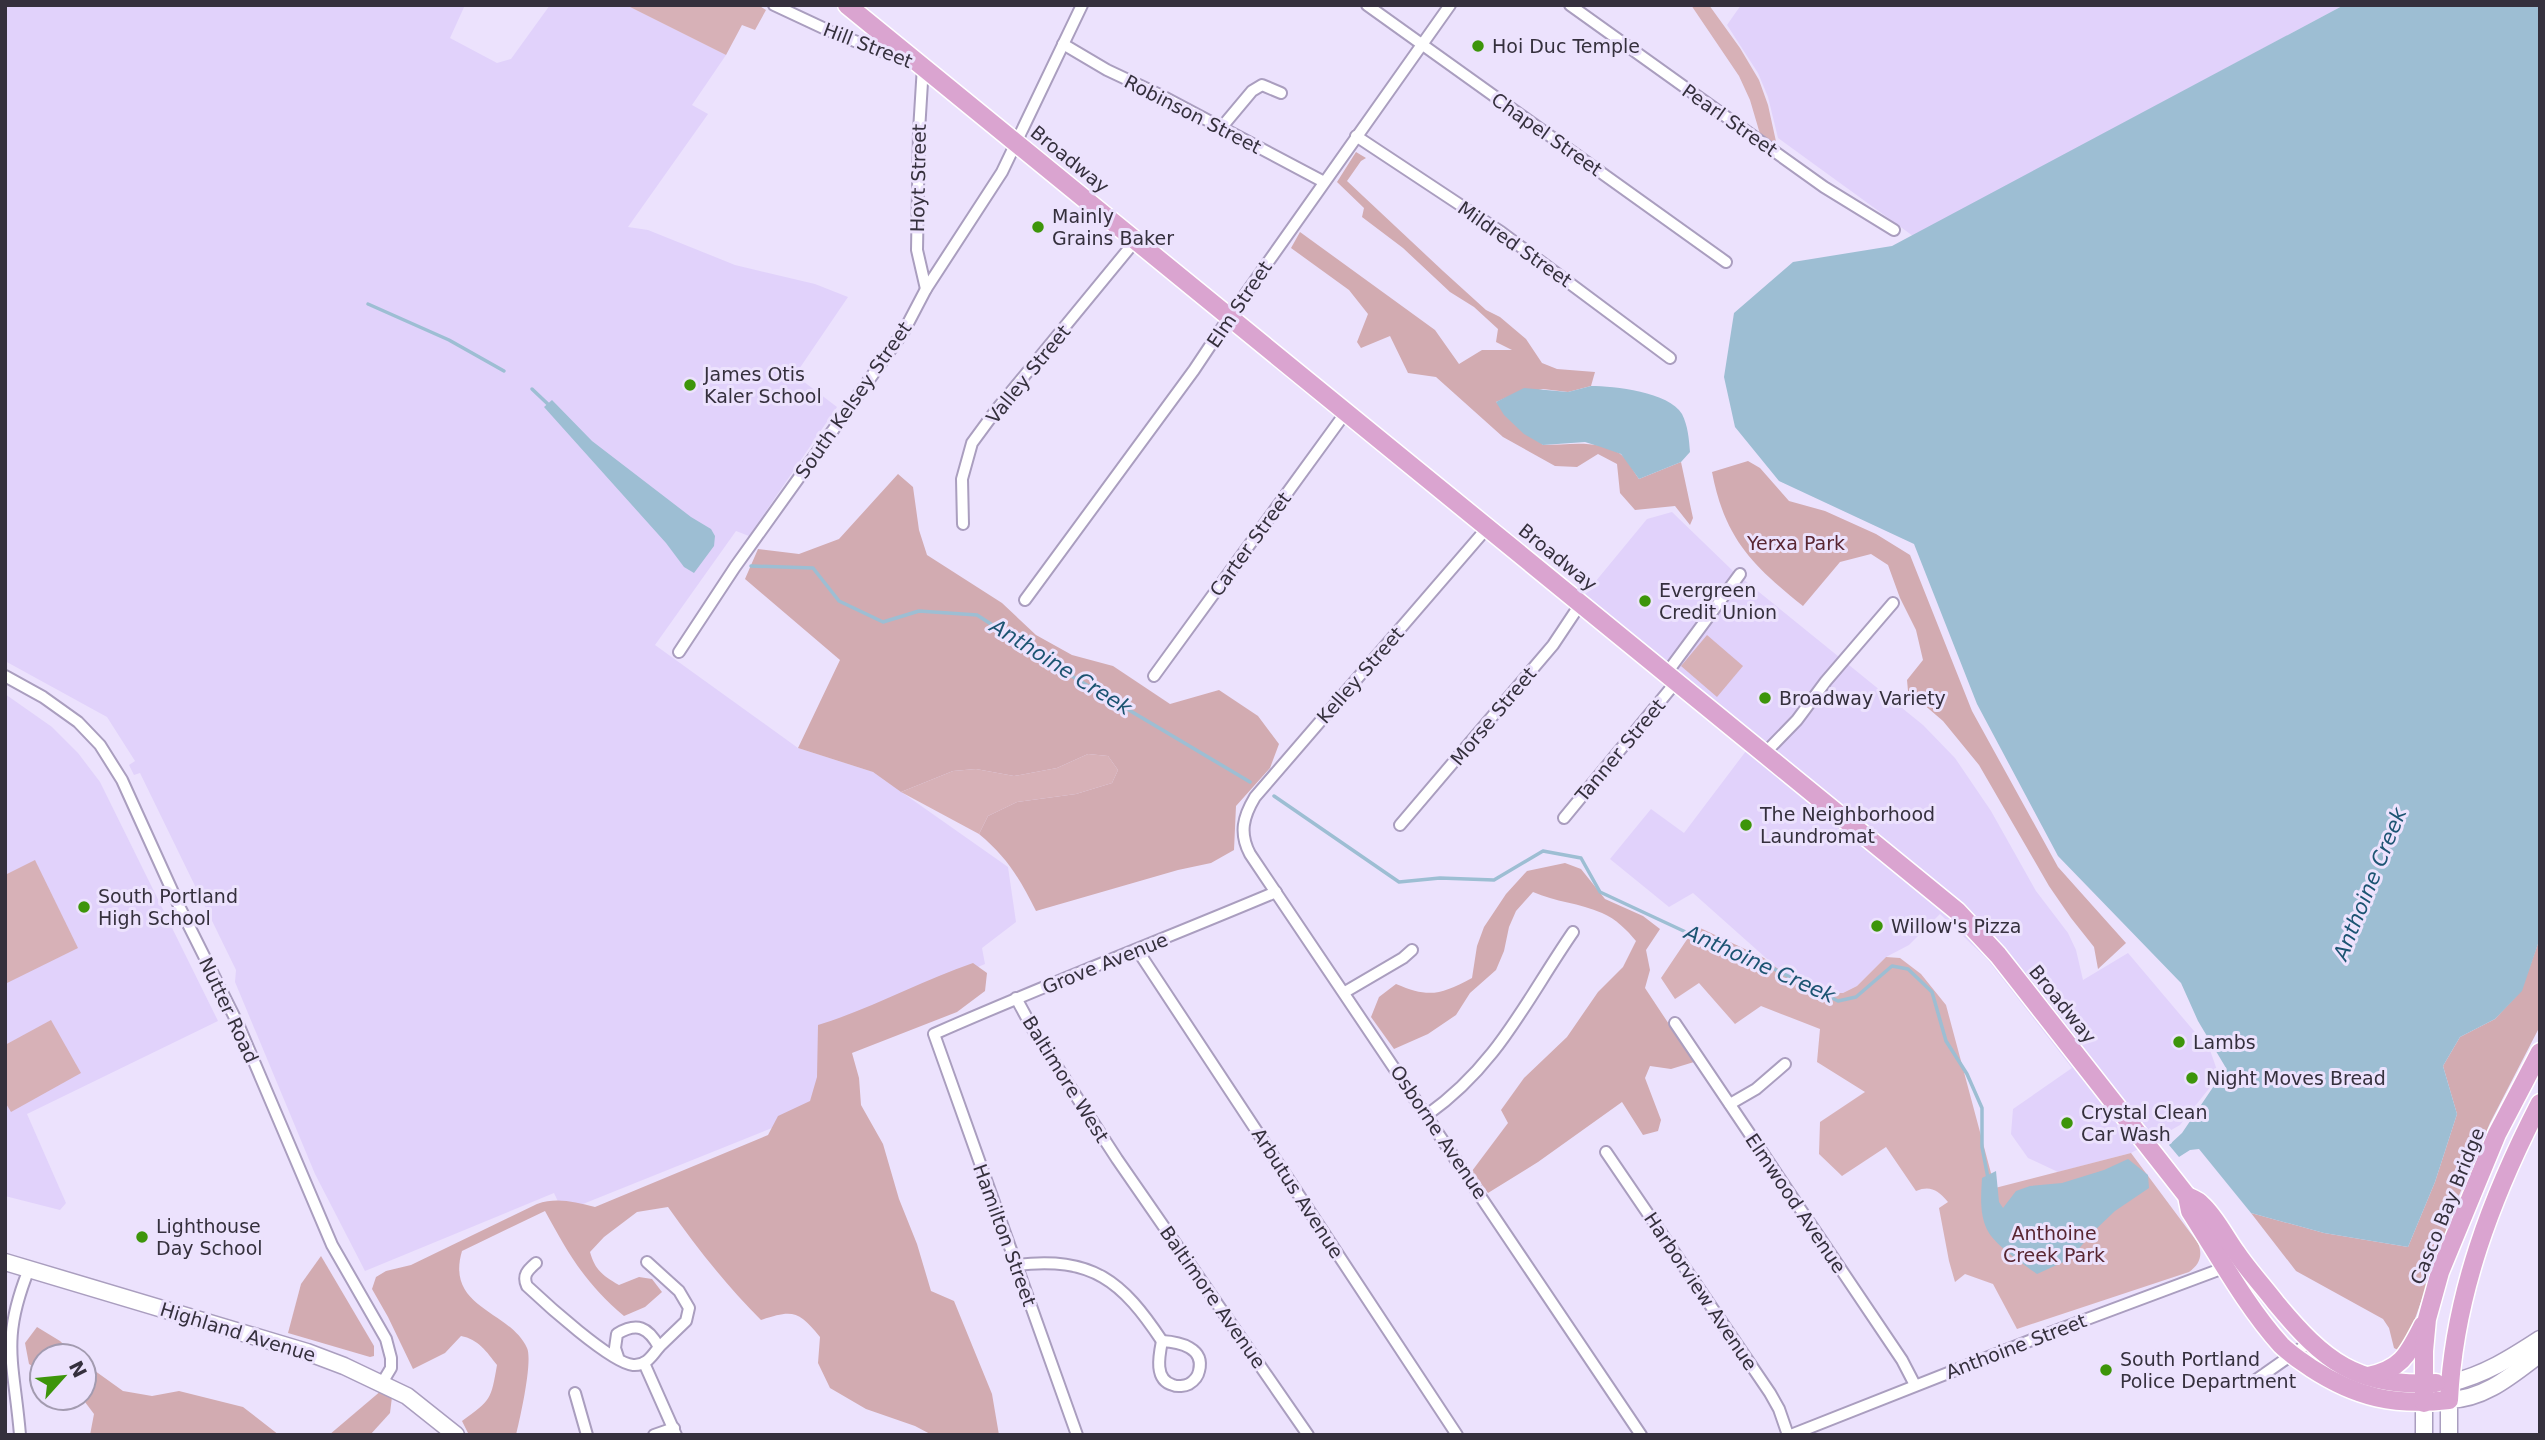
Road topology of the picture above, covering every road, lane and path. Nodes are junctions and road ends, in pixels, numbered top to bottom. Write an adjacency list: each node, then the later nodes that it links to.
1 (774, 5): 9 (street, Hill Street)
2 (847, 5): 9 (main road, Broadway)
3 (1082, 5): 7 (street, South Kelsey Street)
4 (1367, 5): 8 (street, Chapel Street)
5 (1450, 5): 8 (street, Elm Street)
6 (1570, 5): 15 (street, Pearl Street)
7 (1063, 44): 11 (street, Robinson Street); 13 (street, South Kelsey Street)
8 (1422, 46): 12 (street, Elm Street); 17 (street, Chapel Street)
9 (924, 67): 13 (main road, Broadway); 18 (street, Hoyt Street)
10 (1281, 93): 11 (street)
11 (1222, 128): 14 (street, Robinson Street)
12 (1356, 136): 14 (street, Elm Street); 20 (street, Mildred Street)
13 (1016, 142): 16 (main road, Broadway); 18 (street, South Kelsey Street)
14 (1324, 182): 19 (street, Elm Street)
15 (1894, 230)
16 (1136, 240): 19 (main road, Broadway); 22 (street, Valley Street)
17 (1726, 262)
18 (926, 289): 28 (street, South Kelsey Street)
19 (1230, 316): 21 (main road, Broadway); 25 (street, Elm Street)
20 (1670, 358)
21 (1346, 412): 23 (main road, Broadway); 29 (street, Carter Street)
22 (963, 524)
23 (1487, 528): 26 (main road, Broadway); 35 (street, Kelley Street)
24 (1740, 574): 31 (street, Tanner Street)
25 (1025, 600)
26 (1581, 603): 31 (main road, Broadway); 34 (street, Morse Street)
27 (1893, 603): 32 (street)
28 (679, 652)
29 (1154, 676)
30 (5, 677): 68 (street, Nutter Road)
31 (1671, 678): 32 (main road, Broadway); 33 (street, Tanner Street)
32 (1764, 754): 54 (main road, Broadway)
33 (1564, 818)
34 (1400, 825)
35 (1242, 828): 36 (street, Osborne Avenue)
36 (1276, 892): 39 (street, Grove Avenue); 40 (street, Osborne Avenue)
37 (1573, 932): 48 (street)
38 (1412, 950): 40 (street)
39 (1138, 951): 41 (street, Grove Avenue); 81 (street, Arbutus Avenue)
40 (1345, 992): 48 (street, Osborne Avenue)
41 (1016, 998): 43 (street, Grove Avenue); 50 (street, Baltimore West)
42 (1675, 1023): 47 (street, Elmwood Avenue)
43 (934, 1034): 55 (street, Hamilton Street)
44 (2540, 1052): 57 (main road, Casco Bay Bridge)
45 (1785, 1064): 47 (street)
46 (2540, 1103): 71 (main road)
47 (1730, 1104): 70 (street, Elmwood Avenue)
48 (1427, 1115): 82 (street, Osborne Avenue)
49 (1606, 1152): 83 (street, Harborview Avenue)
50 (1117, 1159): 80 (street, Baltimore Avenue)
51 (5, 1262): 56 (street, Highland Avenue)
52 (647, 1262): 61 (street)
53 (536, 1263): 64 (street)
54 (2234, 1264): 60 (main road, Broadway); 63 (main road, Broadway); 70 (street, Anthoine Street)
55 (1016, 1265): 59 (street); 79 (street, Hamilton Street)
56 (29, 1269): 68 (street, Highland Avenue); 75 (street)
57 (2427, 1319): 66 (main road); 69 (main road, Casco Bay Bridge)
58 (2540, 1339): 71 (street)
59 (1162, 1341): 59 (street)
60 (2310, 1342): 63 (street); 66 (main road, Broadway)
61 (659, 1347): 64 (street); 65 (street)
62 (2540, 1354): 71 (street)
63 (2292, 1355): 67 (street); 73 (main road, Broadway)
64 (618, 1357): 65 (street)
65 (644, 1363): 74 (street)
66 (2368, 1376): 69 (main road, Broadway)
67 (2253, 1382)
68 (382, 1383): 76 (street, Highland Avenue)
69 (2424, 1384): 71 (main road, Broadway); 73 (main road)
70 (1914, 1385): 83 (street, Anthoine Street)
71 (2449, 1391): 73 (main road, Broadway); 85 (street)
72 (575, 1393): 77 (street)
73 (2424, 1403): 84 (street)
74 (675, 1432): 78 (street)
75 (20, 1435)
76 (456, 1435)
77 (587, 1435)
78 (654, 1435)
79 (1077, 1435)
80 (1308, 1435)
81 (1457, 1435)
82 (1641, 1435)
83 (1789, 1435)
84 (2424, 1435)
85 (2449, 1435)

